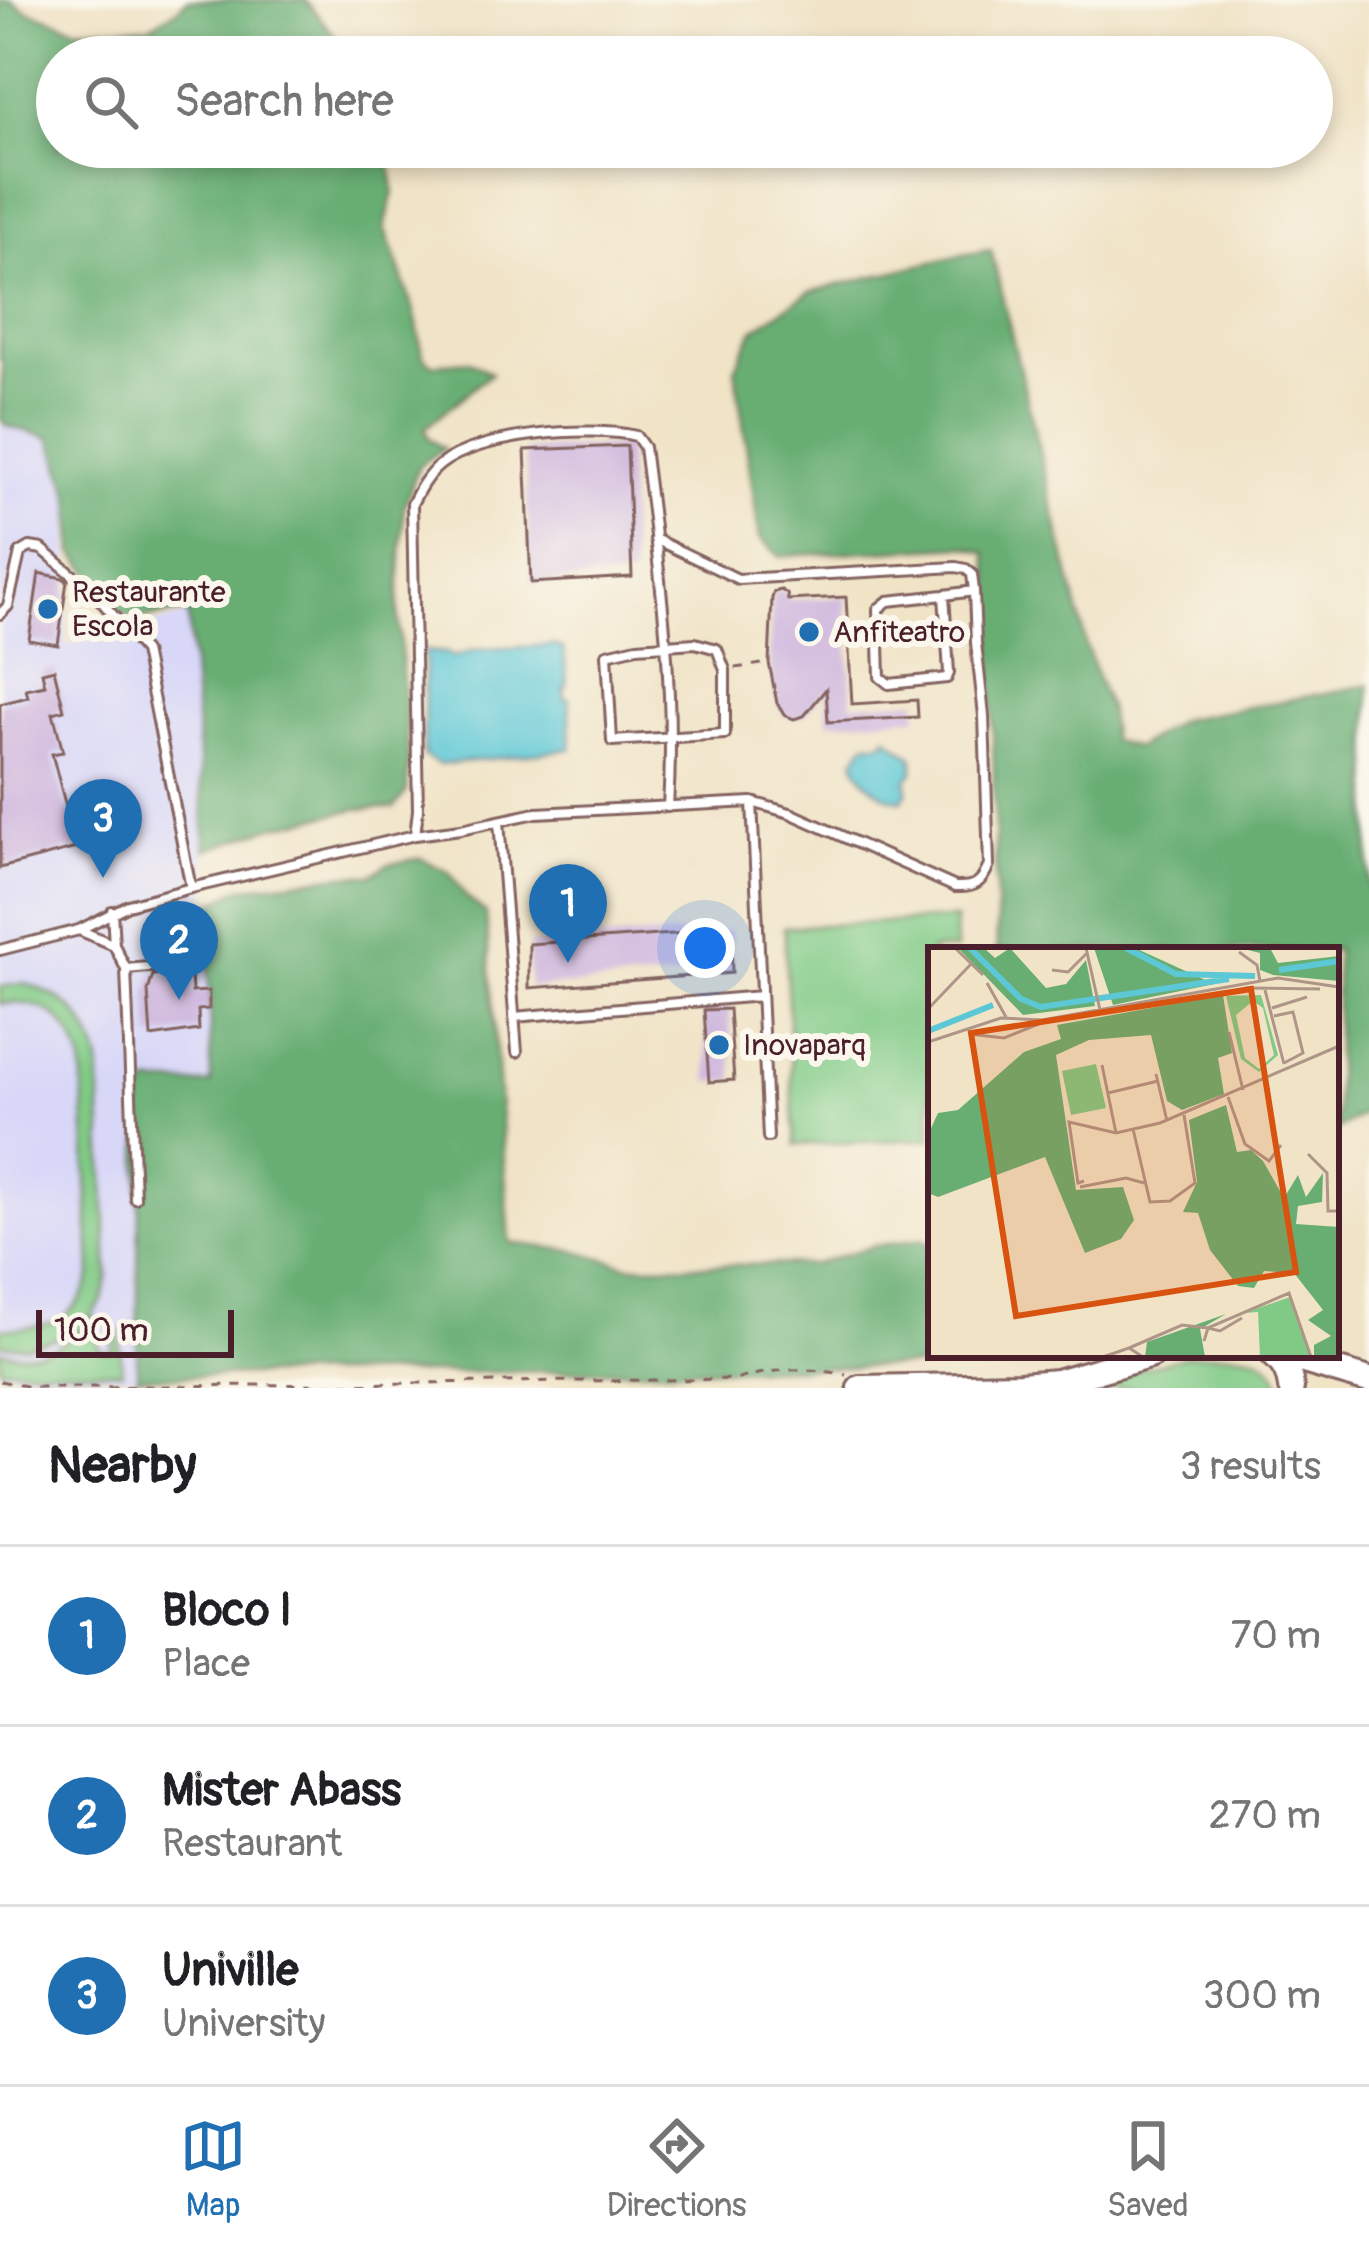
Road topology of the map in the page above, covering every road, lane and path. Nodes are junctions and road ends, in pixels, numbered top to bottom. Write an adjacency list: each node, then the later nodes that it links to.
1 (655, 539): 2 (lane); 5 (lane); 12 (lane)
2 (974, 591): 3 (lane); 9 (lane)
3 (944, 595): 3 (lane)
4 (0, 614): 13 (lane)
5 (665, 644): 7 (lane); 8 (lane); 8 (lane)
6 (769, 663): 7 (path)
7 (724, 670): 8 (lane)
8 (672, 739): 10 (lane)
9 (752, 802): 10 (lane); 20 (lane)
10 (668, 807): 11 (lane)
11 (499, 821): 12 (lane); 21 (lane)
12 (415, 835): 13 (lane)
13 (191, 888): 14 (lane)
14 (112, 911): 15 (lane); 16 (lane)
15 (79, 930): 16 (lane); 17 (lane)
16 (113, 945): 19 (lane)
17 (0, 950)
18 (193, 963): 19 (lane)
19 (126, 970): 24 (lane)
20 (761, 996): 21 (lane); 23 (lane)
21 (514, 1017): 22 (lane)
22 (517, 1052)
23 (768, 1136)
24 (135, 1198)
25 (1141, 1358): 30 (main road)
26 (1280, 1358): 31 (main road)
27 (1288, 1358): 29 (main road)
28 (0, 1381): 30 (path)
29 (1369, 1381)
30 (858, 1383)
31 (1292, 1388)

